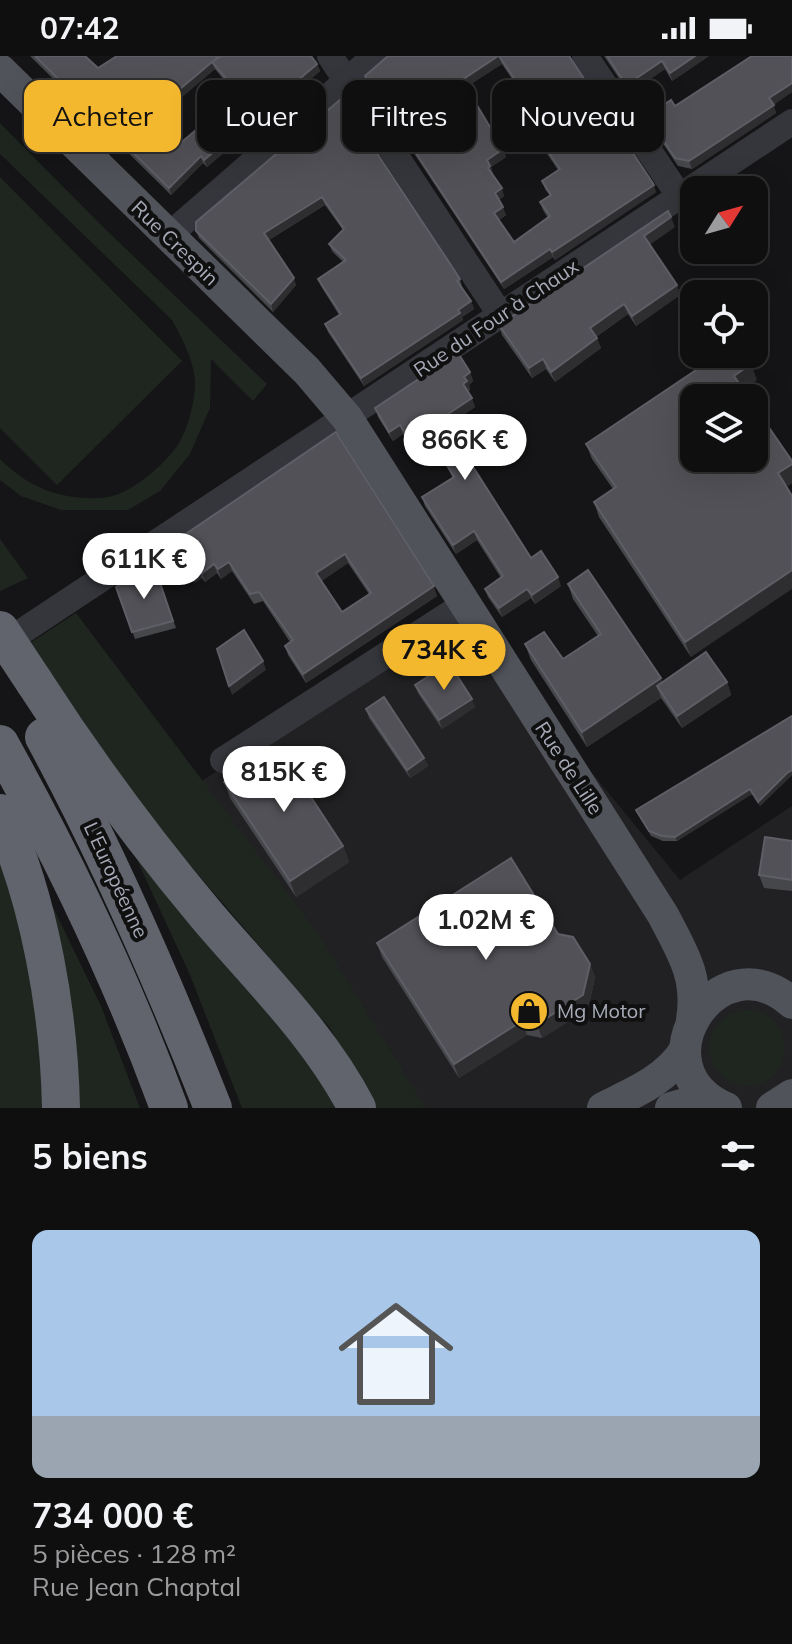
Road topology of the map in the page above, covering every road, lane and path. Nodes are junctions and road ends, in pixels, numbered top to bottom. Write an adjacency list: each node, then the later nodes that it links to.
1 (330, 56): 5 (street)
2 (375, 56): 6 (street)
3 (585, 56): 11 (street)
4 (0, 70): 12 (main road, Rue Crespin)
5 (346, 80)
6 (348, 80)
7 (342, 85): 12 (street)
8 (792, 122): 10 (street, Rue du Four à Chaux)
9 (394, 152): 13 (street)
10 (711, 176)
11 (680, 197): 13 (street, Rue du Four à Chaux)
12 (168, 236): 14 (main road, Rue Crespin)
13 (500, 314): 14 (street, Rue du Four à Chaux)
14 (347, 418): 15 (main road, Rue de Lille); 17 (street, Rue du Four à Chaux)
15 (465, 604): 20 (street); 22 (main road, Rue de Lille)
16 (0, 630): 18 (highway, bridge)
17 (0, 646)
18 (18, 679): 30 (highway, L'Européenne); 31 (highway)
19 (0, 744): 29 (highway, L'Européenne)
20 (223, 760)
21 (0, 813): 28 (highway)
22 (663, 915): 23 (main road, Rue de Lille); 25 (main road, Rue de Lille)
23 (738, 986): 24 (main road); 25 (main road)
24 (792, 1003)
25 (688, 1035): 27 (main road, Rue de Lille); 32 (main road)
26 (792, 1095): 34 (main road)
27 (724, 1107): 33 (main road)
28 (61, 1108)
29 (169, 1108)
30 (213, 1108)
31 (357, 1108)
32 (603, 1108)
33 (671, 1108)
34 (772, 1108)

